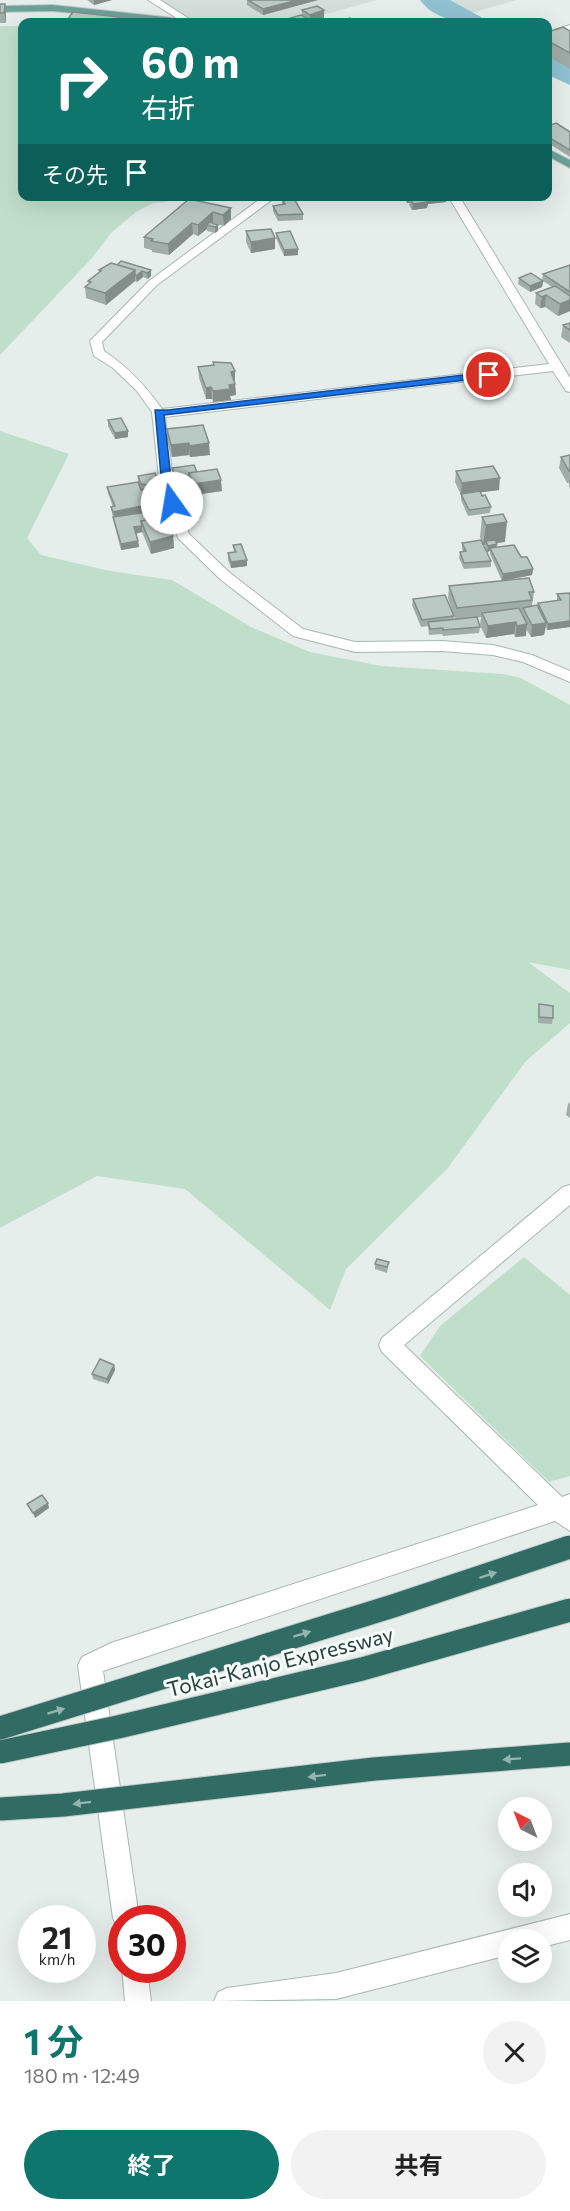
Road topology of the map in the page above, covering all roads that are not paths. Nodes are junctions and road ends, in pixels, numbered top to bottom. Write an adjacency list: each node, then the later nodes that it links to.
1 (153, 0): 4 (street)
2 (0, 9): 3 (main road)
3 (146, 18)
4 (182, 18)
5 (570, 28): 6 (street)
6 (552, 34)
7 (552, 154): 8 (main road)
8 (570, 165)
9 (265, 201): 14 (street)
10 (456, 201): 12 (street)
11 (570, 358): 12 (street)
12 (556, 365): 13 (street); 14 (street)
13 (570, 388)
14 (158, 412): 15 (street)
15 (570, 677)
16 (570, 1193): 17 (street)
17 (566, 1511): 24 (street)
18 (570, 1547): 20 (highway, one-way to 18, bridge)
19 (570, 1610): 21 (highway, Tokai-Kanjo Expressway, bridge)
20 (0, 1728)
21 (0, 1752)
22 (570, 1754): 23 (highway, one-way to 23, bridge)
23 (0, 1809)
24 (124, 1905)
25 (570, 1927): 26 (street)
26 (552, 1932)
27 (498, 1945): 30 (street)
28 (136, 1983): 29 (street)
29 (138, 2001)
30 (227, 2001)

